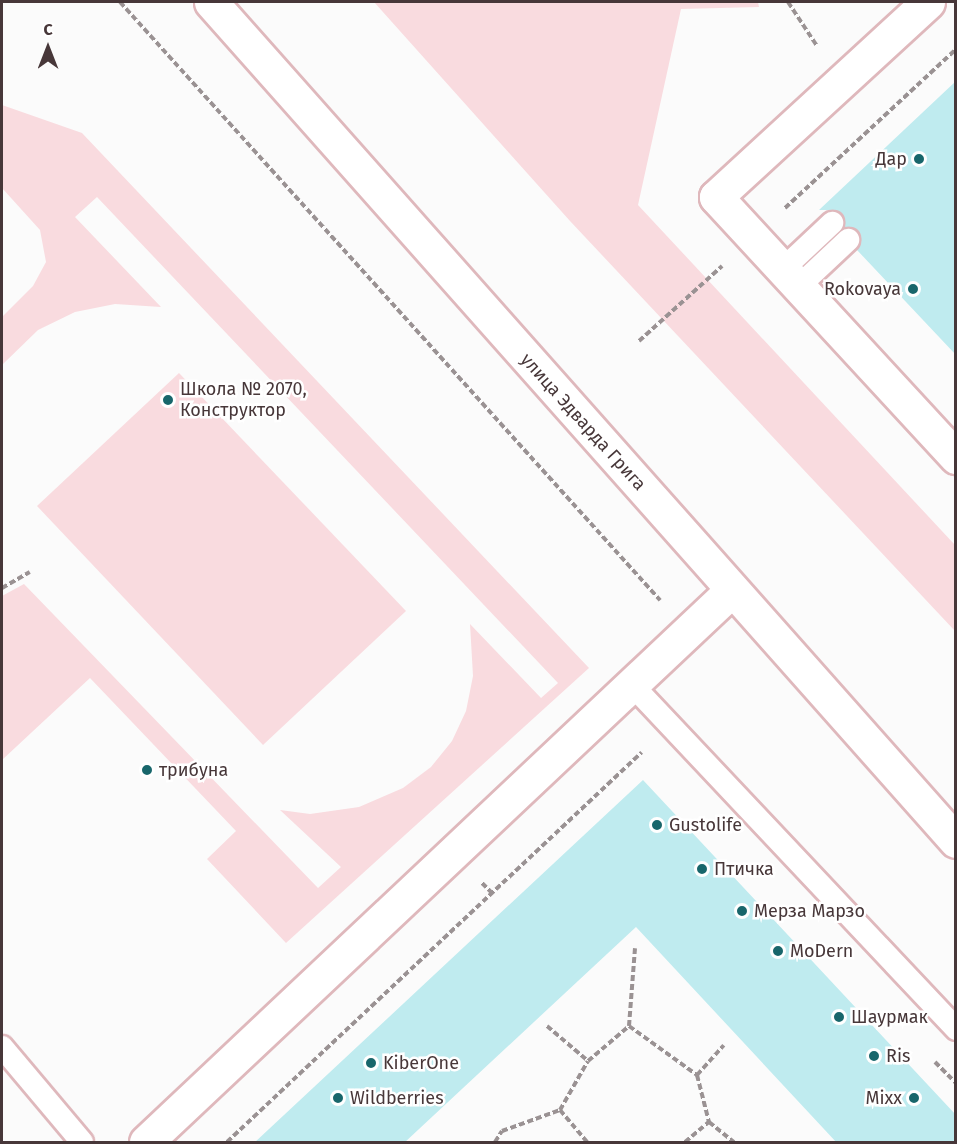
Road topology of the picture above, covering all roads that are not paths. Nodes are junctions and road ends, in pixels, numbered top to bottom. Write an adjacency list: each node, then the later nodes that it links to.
1 (211, 2): 7 (street, улица Эдварда Грига)
2 (928, 2): 5 (street)
3 (832, 223): 5 (lane)
4 (848, 240): 5 (lane)
5 (790, 278): 6 (street)
6 (956, 457)
7 (732, 590): 8 (street); 9 (street, улица Эдварда Грига)
8 (634, 687): 10 (lane); 13 (street)
9 (956, 841)
10 (956, 1029)
11 (2, 1047): 12 (lane)
12 (82, 1143)
13 (146, 1143)

